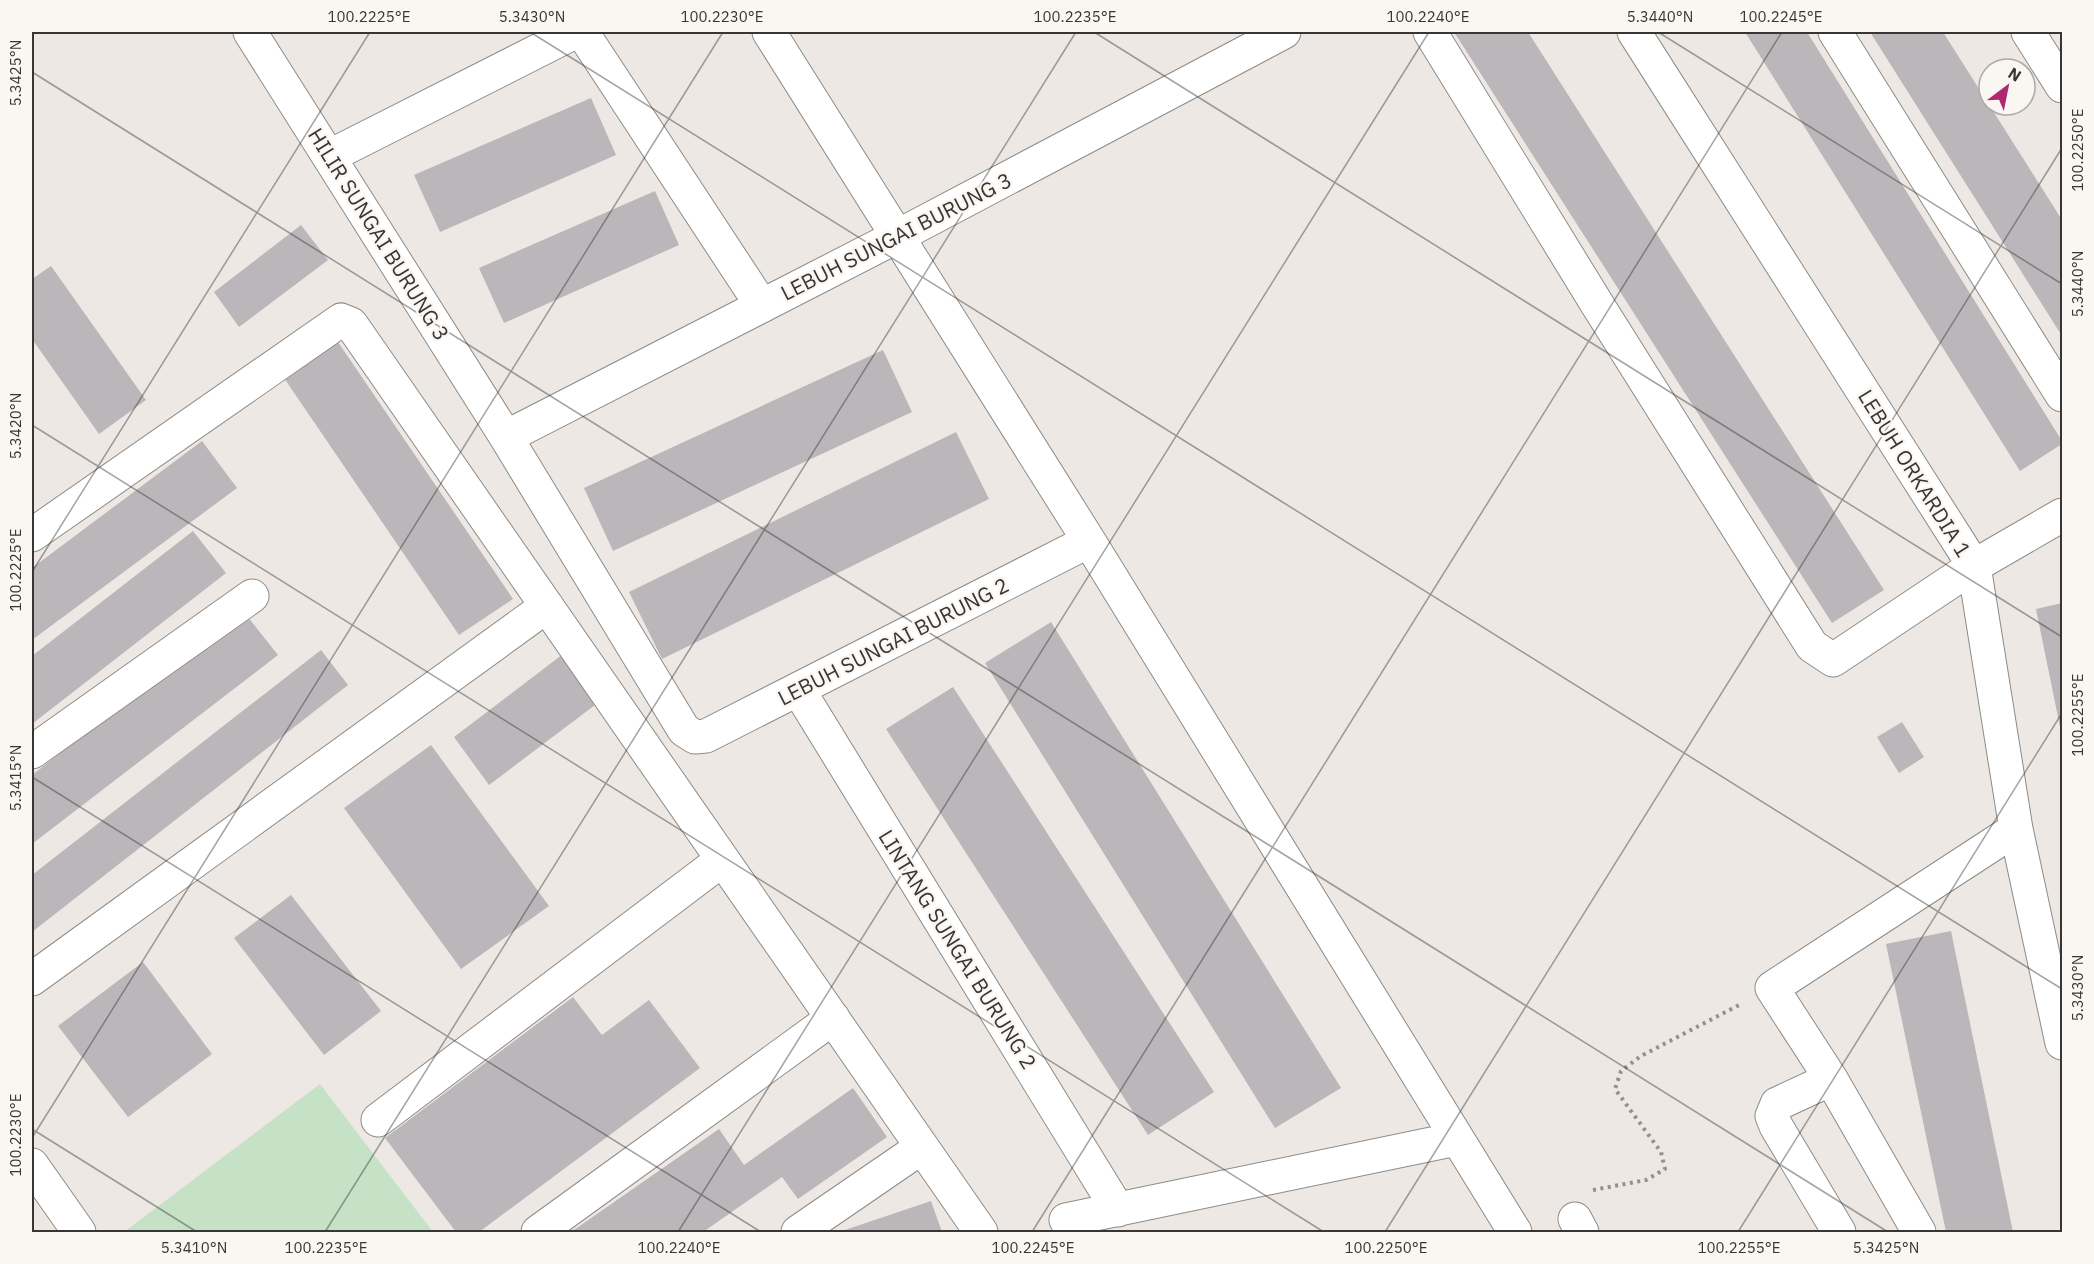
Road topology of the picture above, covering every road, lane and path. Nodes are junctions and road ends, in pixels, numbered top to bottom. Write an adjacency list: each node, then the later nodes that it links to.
1 (250, 32): 11 (street, HILIR SUNGAI BURUNG 3)
2 (574, 32): 11 (street)
3 (582, 32): 13 (street)
4 (770, 32): 12 (street)
5 (1284, 32): 12 (street, LEBUH SUNGAI BURUNG 3)
6 (1430, 32): 19 (street)
7 (1634, 32): 19 (street, LEBUH ORKARDIA 1)
8 (1835, 32): 14 (street)
9 (2028, 32): 10 (street)
10 (2062, 86)
11 (330, 156): 15 (street, HILIR SUNGAI BURUNG 3)
12 (898, 237): 13 (street, LEBUH SUNGAI BURUNG 3); 18 (street)
13 (762, 306): 15 (street, LEBUH SUNGAI BURUNG 3)
14 (2062, 395)
15 (506, 437): 23 (street, HILIR SUNGAI BURUNG 3)
16 (2062, 515): 19 (street)
17 (32, 536): 21 (street)
18 (1089, 541): 22 (street, LEBUH SUNGAI BURUNG 2); 33 (street)
19 (1974, 566): 25 (street, LEBUH ORKARDIA 1)
20 (252, 596): 24 (street)
21 (547, 606): 26 (street); 27 (street)
22 (798, 689): 23 (street, LEBUH SUNGAI BURUNG 2); 36 (street, LINTANG SUNGAI BURUNG 2)
23 (695, 737)
24 (32, 752)
25 (2016, 829): 28 (street); 30 (street, LEBUH ORKARDIA 1)
26 (722, 860): 29 (street); 32 (street)
27 (32, 979)
28 (1772, 988): 31 (street); 38 (path)
29 (833, 1018): 34 (street); 40 (street)
30 (2062, 1043)
31 (1831, 1079): 44 (street); 45 (street)
32 (378, 1120)
33 (1456, 1139): 36 (street); 43 (street)
34 (922, 1147): 41 (street); 42 (street)
35 (32, 1165): 39 (street)
36 (1118, 1210): 37 (street)
37 (1066, 1220)
38 (1578, 1226)
39 (80, 1233)
40 (538, 1233)
41 (798, 1233)
42 (981, 1233)
43 (1515, 1233)
44 (1839, 1233)
45 (1919, 1233)

